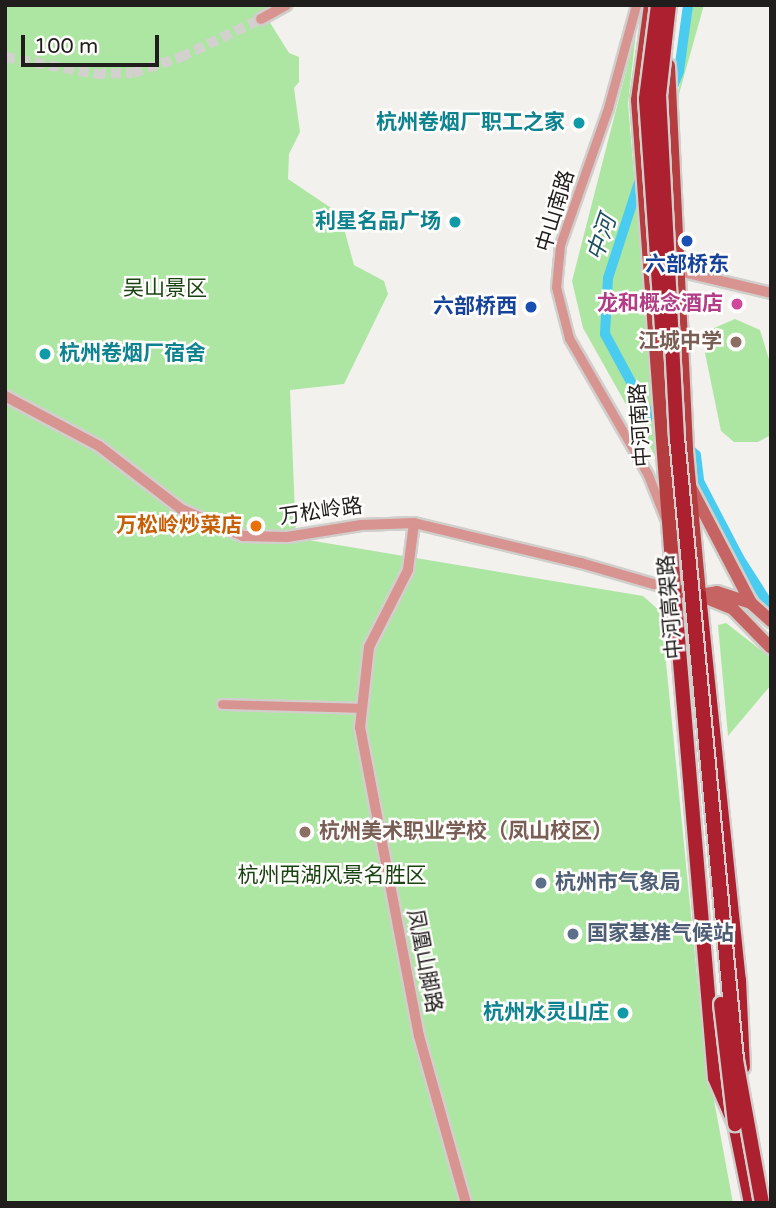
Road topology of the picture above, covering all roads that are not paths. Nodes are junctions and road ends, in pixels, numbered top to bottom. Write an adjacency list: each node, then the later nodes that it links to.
1 (286, 5): 7 (street)
2 (636, 5): 13 (street, 中山南路)
3 (651, 5): 13 (main road, 中河南路)
4 (658, 5): 22 (highway, 中河高架路, bridge)
5 (669, 5): 21 (highway, 中河高架路, bridge)
6 (675, 5): 8 (main road, 中河南路)
7 (261, 19)
8 (683, 272): 9 (street); 11 (main road, 中河南路)
9 (771, 293)
10 (5, 396): 12 (street, 万松岭路)
11 (689, 483): 15 (main road, 中河南路); 16 (main road, 中河南路)
12 (414, 523): 14 (street, 万松岭路); 20 (street, 凤凰山脚路)
13 (670, 532): 14 (main road, 中河南路)
14 (674, 590): 15 (main road); 22 (highway, bridge)
15 (699, 595): 16 (main road); 18 (main road); 21 (highway, bridge)
16 (751, 603): 17 (main road, 中河南路)
17 (771, 621)
18 (771, 648)
19 (222, 704): 20 (street)
20 (361, 708): 24 (street, 凤凰山脚路)
21 (741, 1093): 26 (highway, 中河高架路, bridge)
22 (735, 1124): 25 (highway, 中河高架路)
23 (771, 1192): 26 (street)
24 (466, 1203)
25 (751, 1203)
26 (761, 1203)

